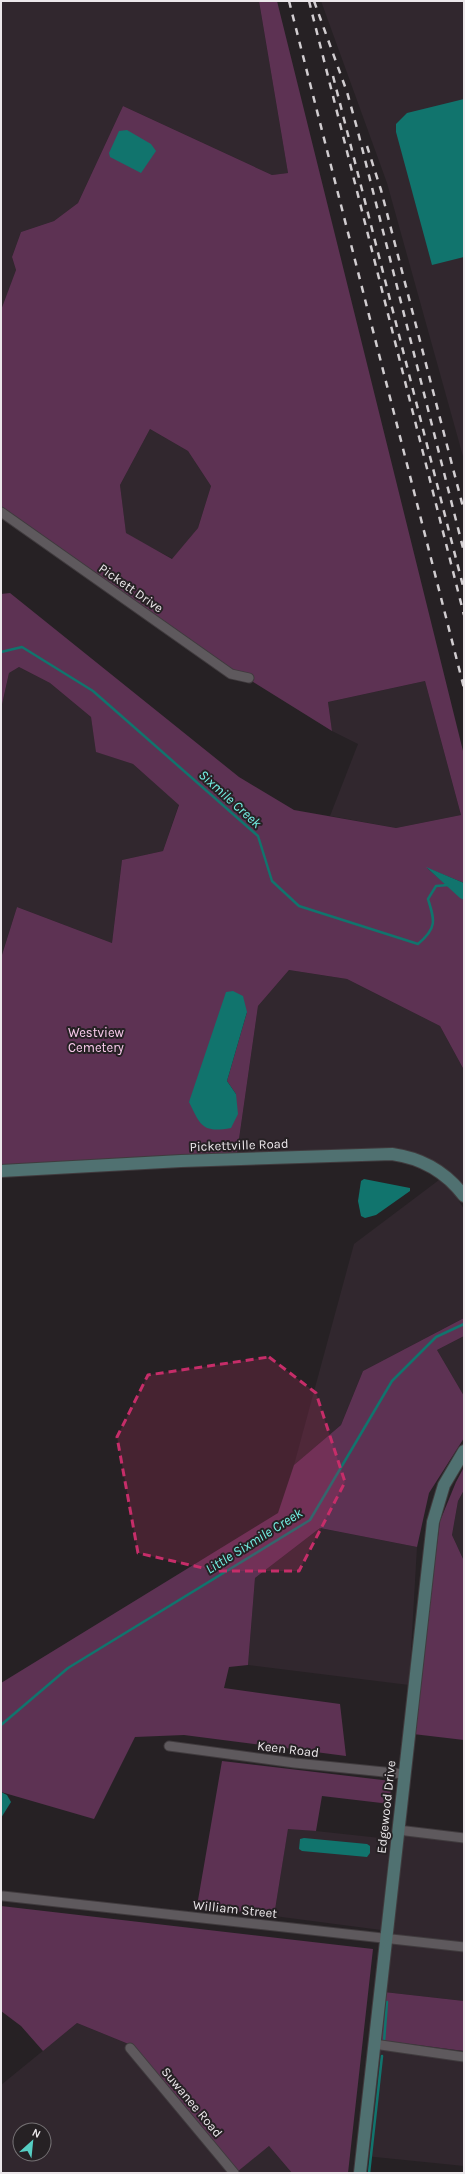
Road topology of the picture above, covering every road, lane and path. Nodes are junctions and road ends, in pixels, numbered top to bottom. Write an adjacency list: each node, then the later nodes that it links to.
1 (1, 512): 2 (street, Pickett Drive)
2 (248, 678)
3 (1, 1171): 4 (street, Pickettville Road)
4 (464, 1196)
5 (464, 1451): 7 (street, Edgewood Drive)
6 (169, 1746): 7 (street, Keen Road)
7 (404, 1774): 8 (street, Edgewood Drive)
8 (398, 1830): 9 (street); 11 (street, Edgewood Drive)
9 (464, 1838)
10 (3, 1896): 11 (street, William Street)
11 (386, 1939): 12 (street, William Street); 13 (street, Edgewood Drive)
12 (464, 1947)
13 (374, 2044): 15 (street); 17 (street, Edgewood Drive)
14 (130, 2048): 16 (street, Suwanee Road)
15 (464, 2057)
16 (234, 2173)
17 (360, 2173)

